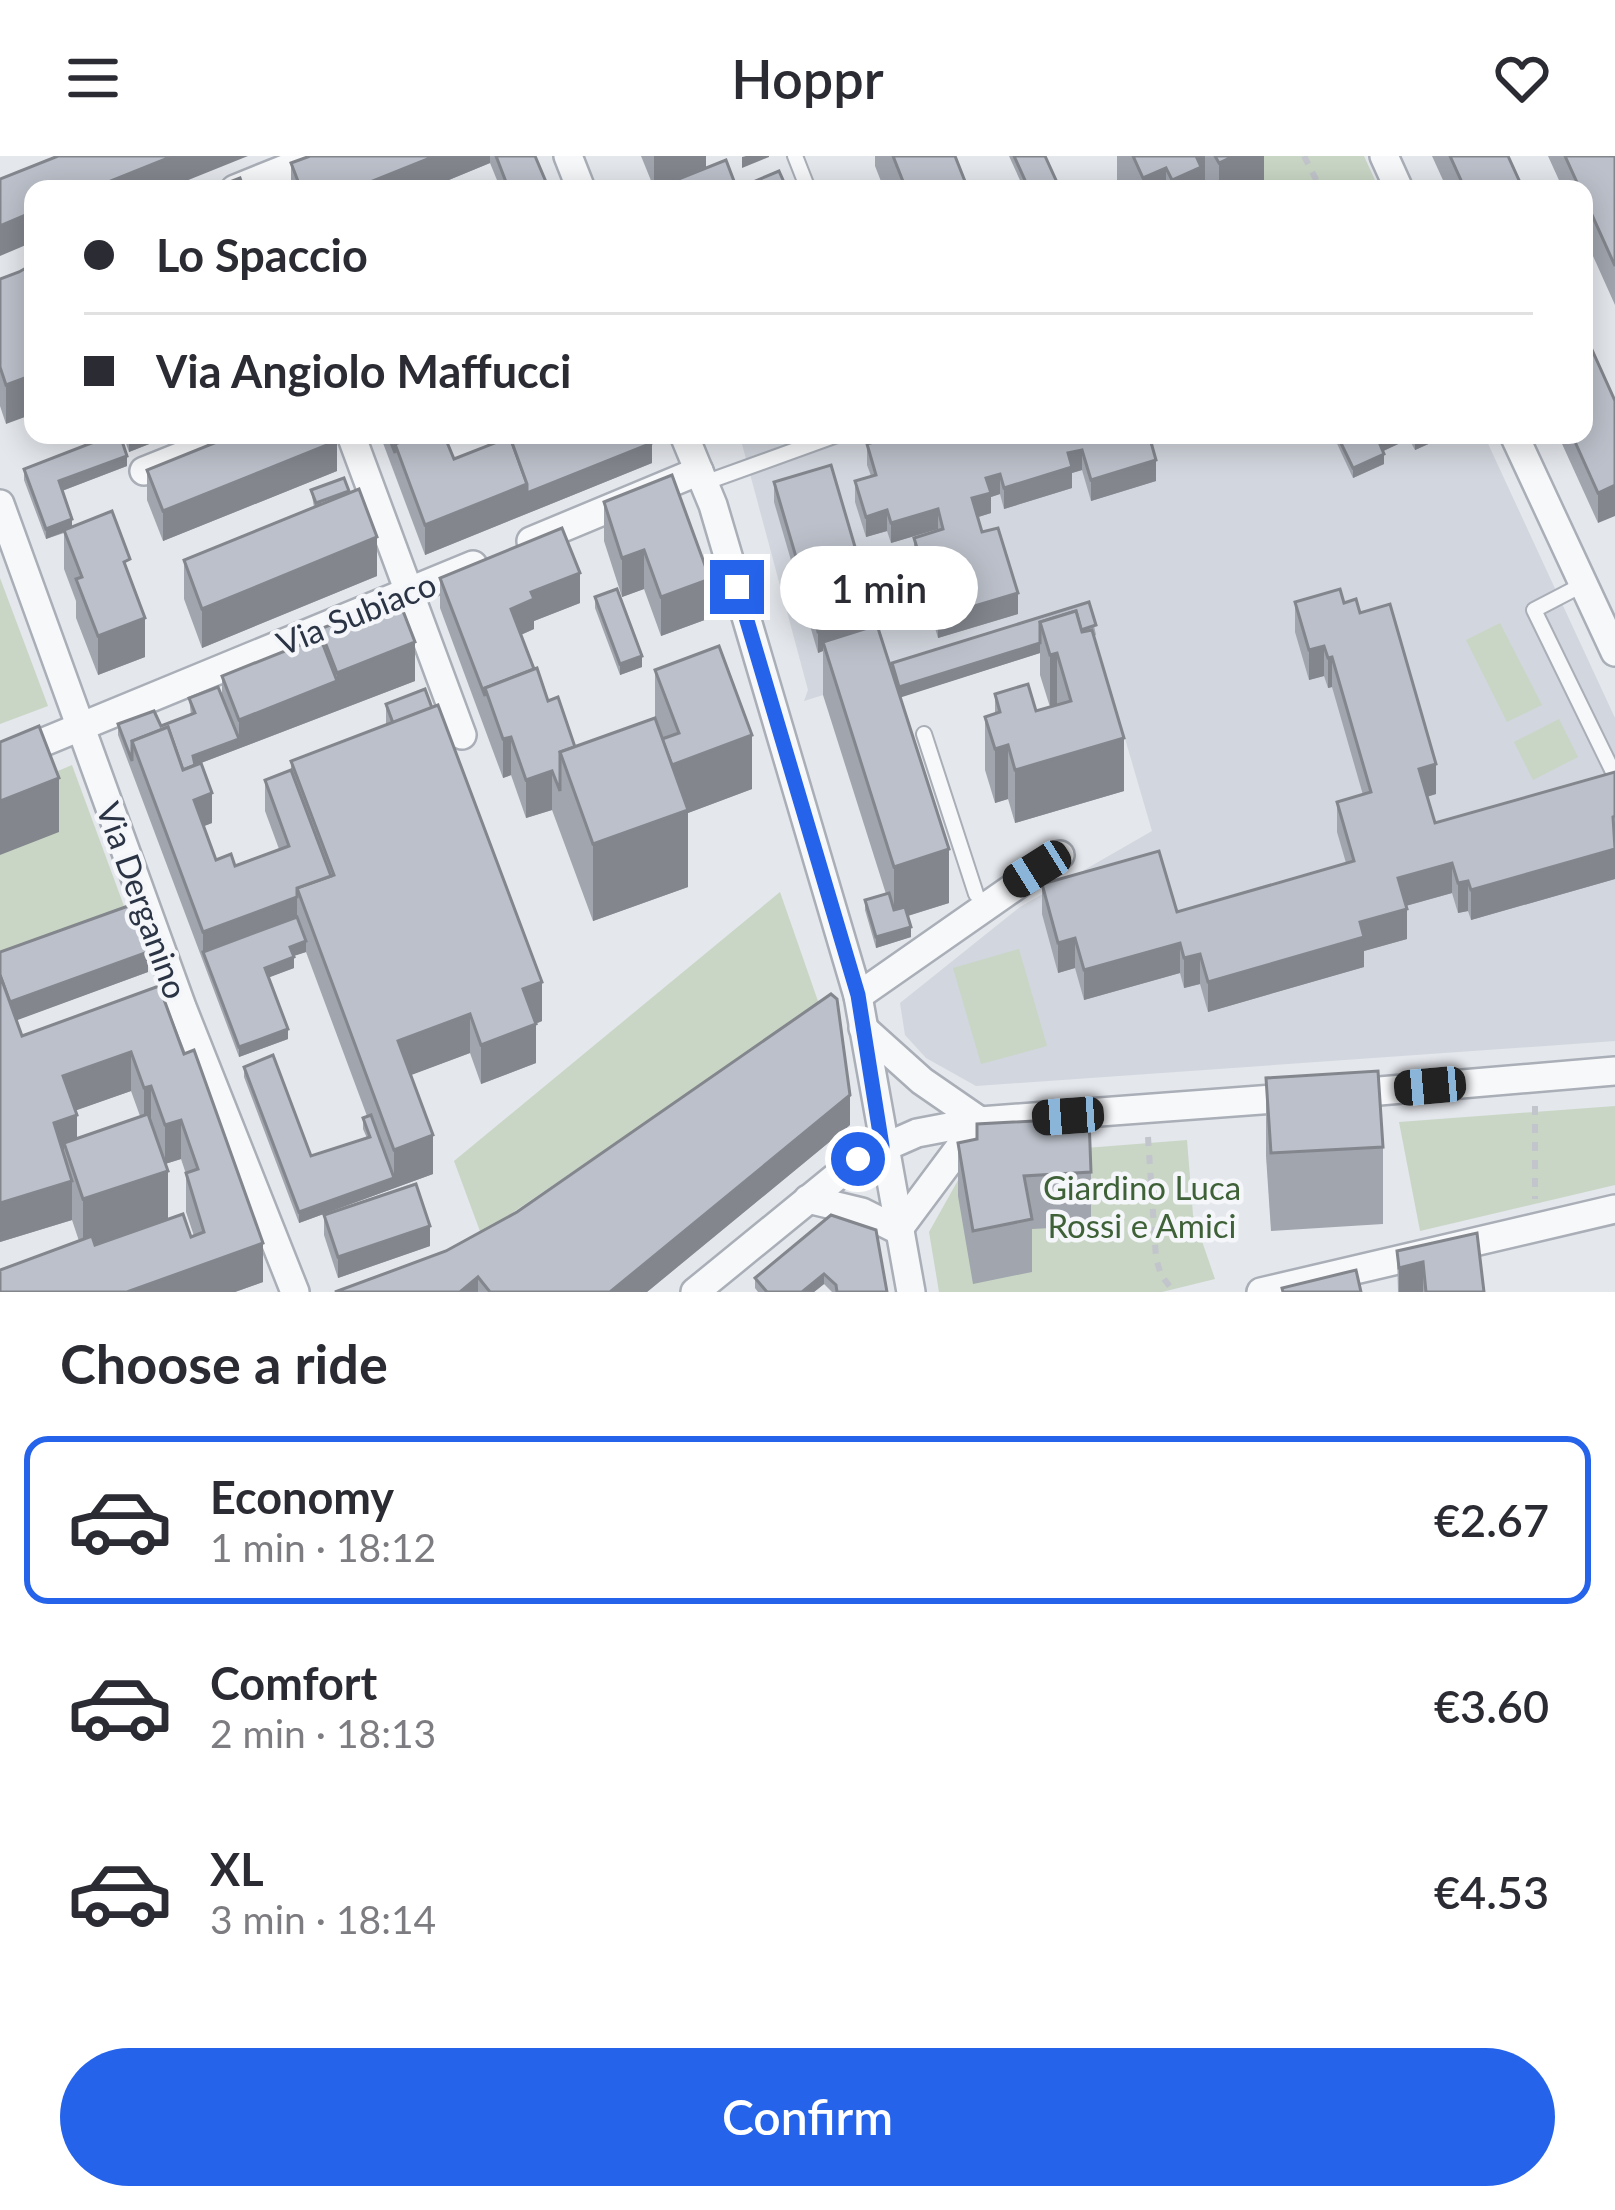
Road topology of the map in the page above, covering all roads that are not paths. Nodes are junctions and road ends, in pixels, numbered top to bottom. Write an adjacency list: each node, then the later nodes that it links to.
1 (317, 156): 2 (street)
2 (263, 180)
3 (212, 444): 8 (street)
4 (353, 444): 12 (street)
5 (688, 444): 9 (street)
6 (808, 444): 9 (lane)
7 (1518, 444): 11 (street)
8 (144, 471)
9 (702, 477): 12 (street, Via Subiaco); 22 (street)
10 (0, 504): 14 (street, Via Derganino)
11 (1584, 584): 13 (street); 18 (lane)
12 (410, 591): 14 (street, Via Subiaco); 16 (street)
13 (1615, 650)
14 (79, 728): 17 (street, Via Subiaco); 23 (street, Via Derganino)
15 (924, 734): 21 (lane)
16 (462, 735)
17 (0, 760)
18 (1615, 779): 19 (lane)
19 (1593, 787)
20 (1060, 854): 22 (street)
21 (976, 894)
22 (858, 995): 25 (street)
23 (182, 1007): 24 (street); 32 (street, Via Derganino)
24 (150, 1018)
25 (863, 1028): 27 (street); 28 (street)
26 (1615, 1071): 27 (street)
27 (980, 1121): 28 (street); 31 (street)
28 (882, 1146): 29 (street); 31 (street)
29 (808, 1199): 31 (street); 33 (street)
30 (1615, 1209): 35 (street)
31 (898, 1230): 34 (street)
32 (295, 1292)
33 (695, 1292)
34 (910, 1292)
35 (1261, 1292)

